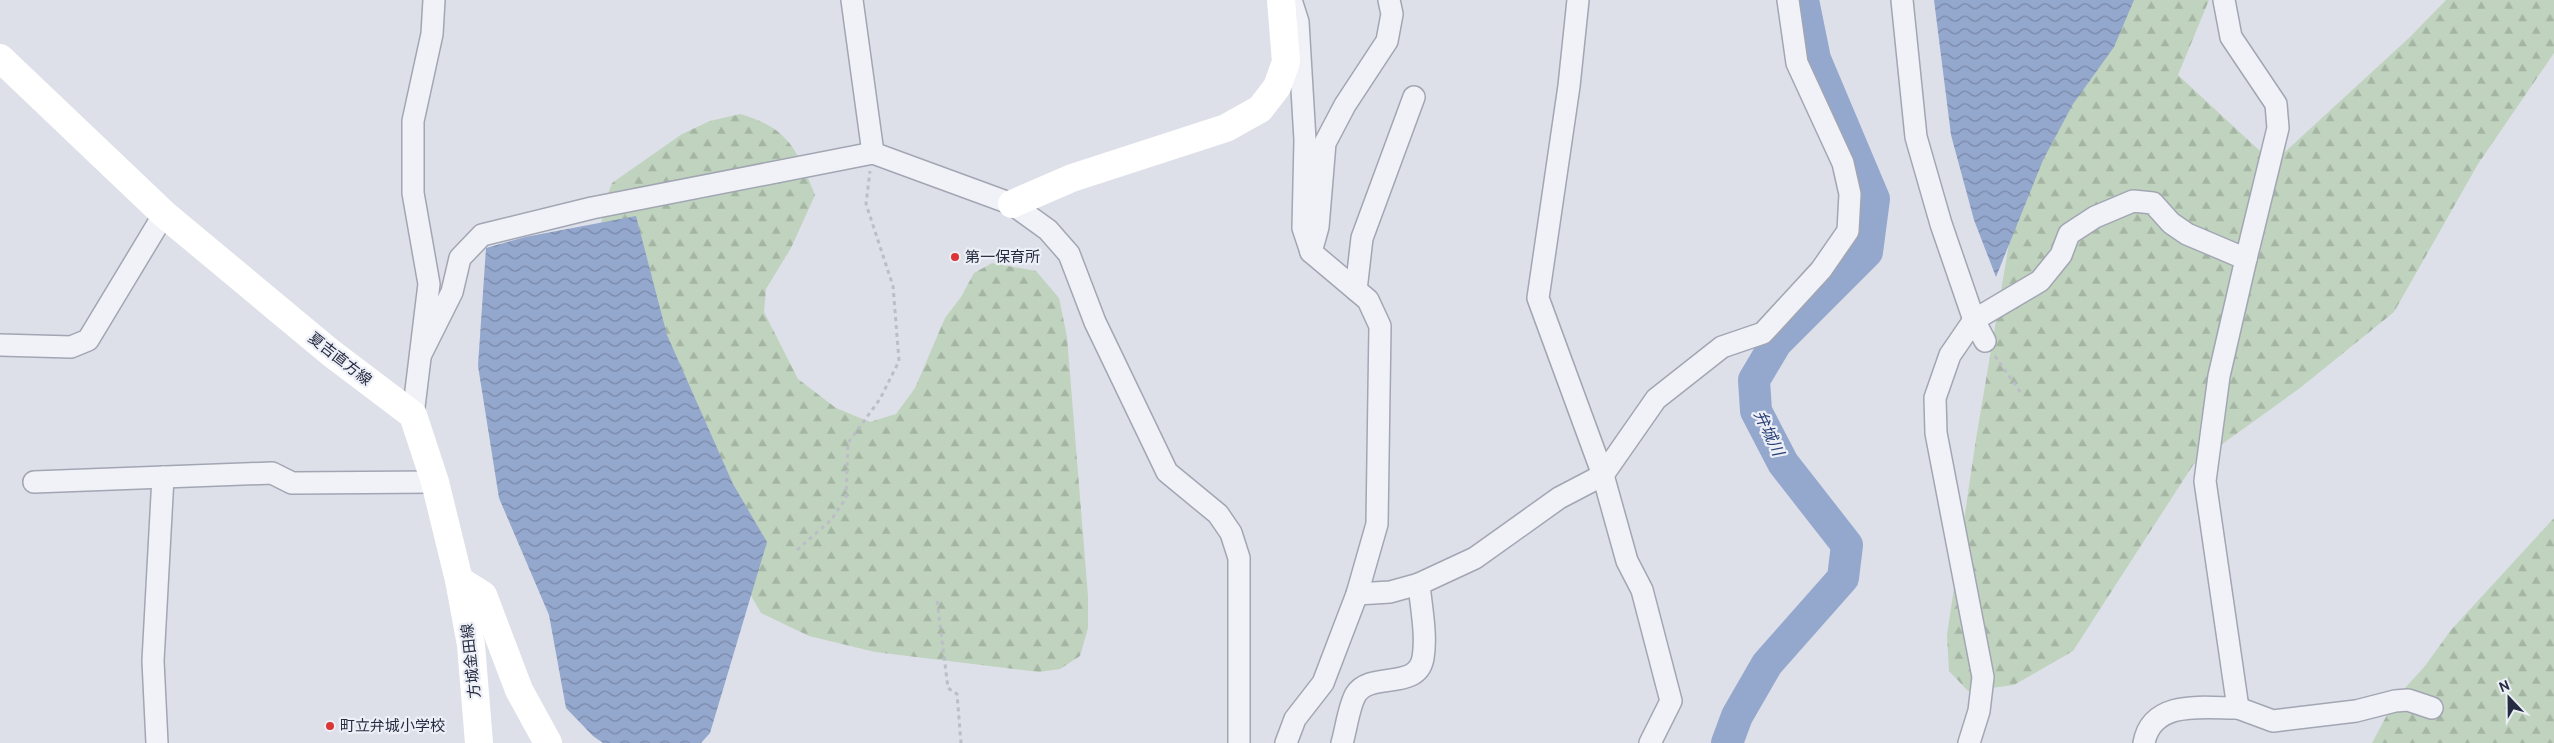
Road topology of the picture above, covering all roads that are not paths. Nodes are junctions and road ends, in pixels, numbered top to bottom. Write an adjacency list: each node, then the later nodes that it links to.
1 (434, 0): 21 (street)
2 (852, 0): 12 (street)
3 (1281, 0): 13 (main road)
4 (1291, 0): 15 (street)
5 (1389, 0): 15 (street)
6 (1578, 0): 23 (street)
7 (1788, 0): 23 (street)
8 (1902, 0): 18 (street)
9 (2224, 0): 16 (street)
10 (0, 58): 14 (main road, 夏吉直方線)
11 (1414, 97): 17 (street)
12 (873, 154): 13 (street); 21 (street)
13 (1012, 204): 35 (street)
14 (164, 214): 20 (street); 22 (main road, 夏吉直方線)
15 (1311, 252): 17 (street)
16 (2246, 258): 18 (street); 30 (street)
17 (1356, 290): 29 (street)
18 (1974, 320): 19 (street); 39 (street)
19 (1985, 341)
20 (0, 346)
21 (421, 354): 22 (street)
22 (413, 416): 26 (main road)
23 (1603, 475): 28 (street); 38 (street)
24 (163, 477): 25 (street); 26 (street); 32 (street)
25 (34, 482)
26 (435, 482): 27 (main road)
27 (459, 580): 33 (main road, 方城金田線); 34 (main road)
28 (1419, 584): 29 (street); 37 (street)
29 (1357, 594): 36 (street)
30 (2238, 708): 31 (street); 40 (street)
31 (2432, 708)
32 (157, 743)
33 (479, 743)
34 (548, 743)
35 (1239, 743)
36 (1286, 743)
37 (1342, 743)
38 (1650, 743)
39 (1968, 743)
40 (2144, 743)

